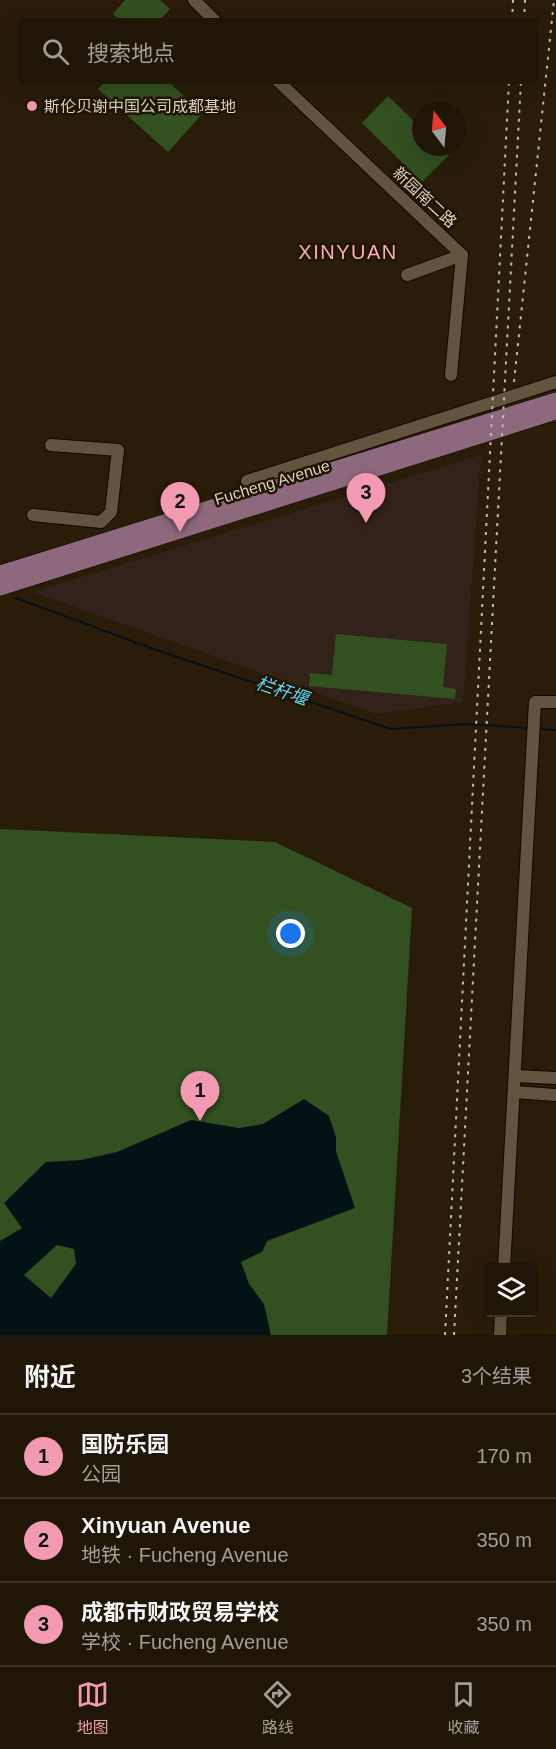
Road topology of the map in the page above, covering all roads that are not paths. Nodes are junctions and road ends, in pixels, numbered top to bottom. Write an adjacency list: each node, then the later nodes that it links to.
1 (194, 0): 2 (street)
2 (213, 18)
3 (281, 84): 4 (street, 新园南二路)
4 (462, 255): 5 (street); 6 (street)
5 (407, 275)
6 (451, 375)
7 (556, 382): 11 (street)
8 (556, 400): 13 (main road, Fucheng Avenue)
9 (556, 412): 14 (main road, Fucheng Avenue)
10 (51, 445): 12 (street)
11 (247, 481)
12 (33, 515)
13 (0, 573)
14 (0, 588)
15 (556, 702): 16 (street)
16 (515, 1076): 17 (street); 18 (street)
17 (556, 1078)
18 (514, 1092): 19 (street); 20 (street)
19 (556, 1095)
20 (504, 1263)
21 (501, 1317): 22 (street)
22 (500, 1335)

